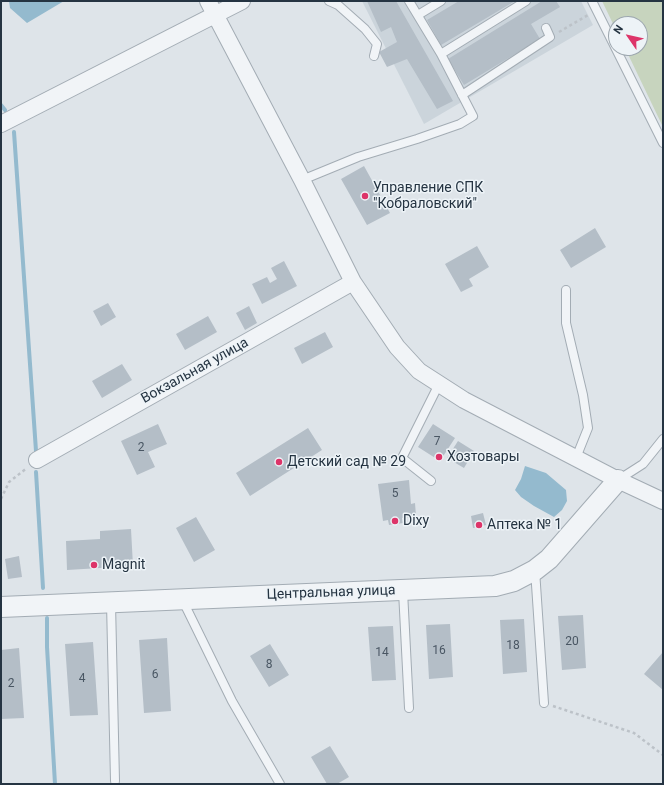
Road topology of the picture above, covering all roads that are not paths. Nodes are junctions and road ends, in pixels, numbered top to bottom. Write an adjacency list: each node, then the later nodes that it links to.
1 (242, 1): 7 (street)
2 (329, 1): 11 (lane)
3 (409, 1): 8 (lane)
4 (441, 1): 8 (lane)
5 (526, 1): 10 (lane)
6 (592, 1): 14 (lane)
7 (211, 8): 13 (street); 15 (street)
8 (418, 15): 10 (lane)
9 (546, 28): 12 (lane)
10 (441, 54): 12 (lane)
11 (374, 56)
12 (462, 95): 15 (lane)
13 (1, 124)
14 (663, 143)
15 (302, 180): 16 (street)
16 (353, 282): 18 (street); 21 (street, Вокзальная улица)
17 (566, 290): 20 (lane)
18 (439, 384): 20 (street); 23 (lane)
19 (663, 439): 22 (lane)
20 (576, 458): 22 (street)
21 (37, 460)
22 (618, 480): 24 (street); 25 (street, Центральная улица)
23 (431, 481)
24 (663, 501)
25 (535, 570): 26 (street, Центральная улица); 30 (lane)
26 (402, 590): 27 (street, Центральная улица); 31 (lane)
27 (182, 599): 28 (street, Центральная улица); 33 (lane)
28 (111, 602): 29 (street, Центральная улица); 32 (lane)
29 (1, 607)
30 (544, 703)
31 (409, 708)
32 (115, 781)
33 (280, 784)

